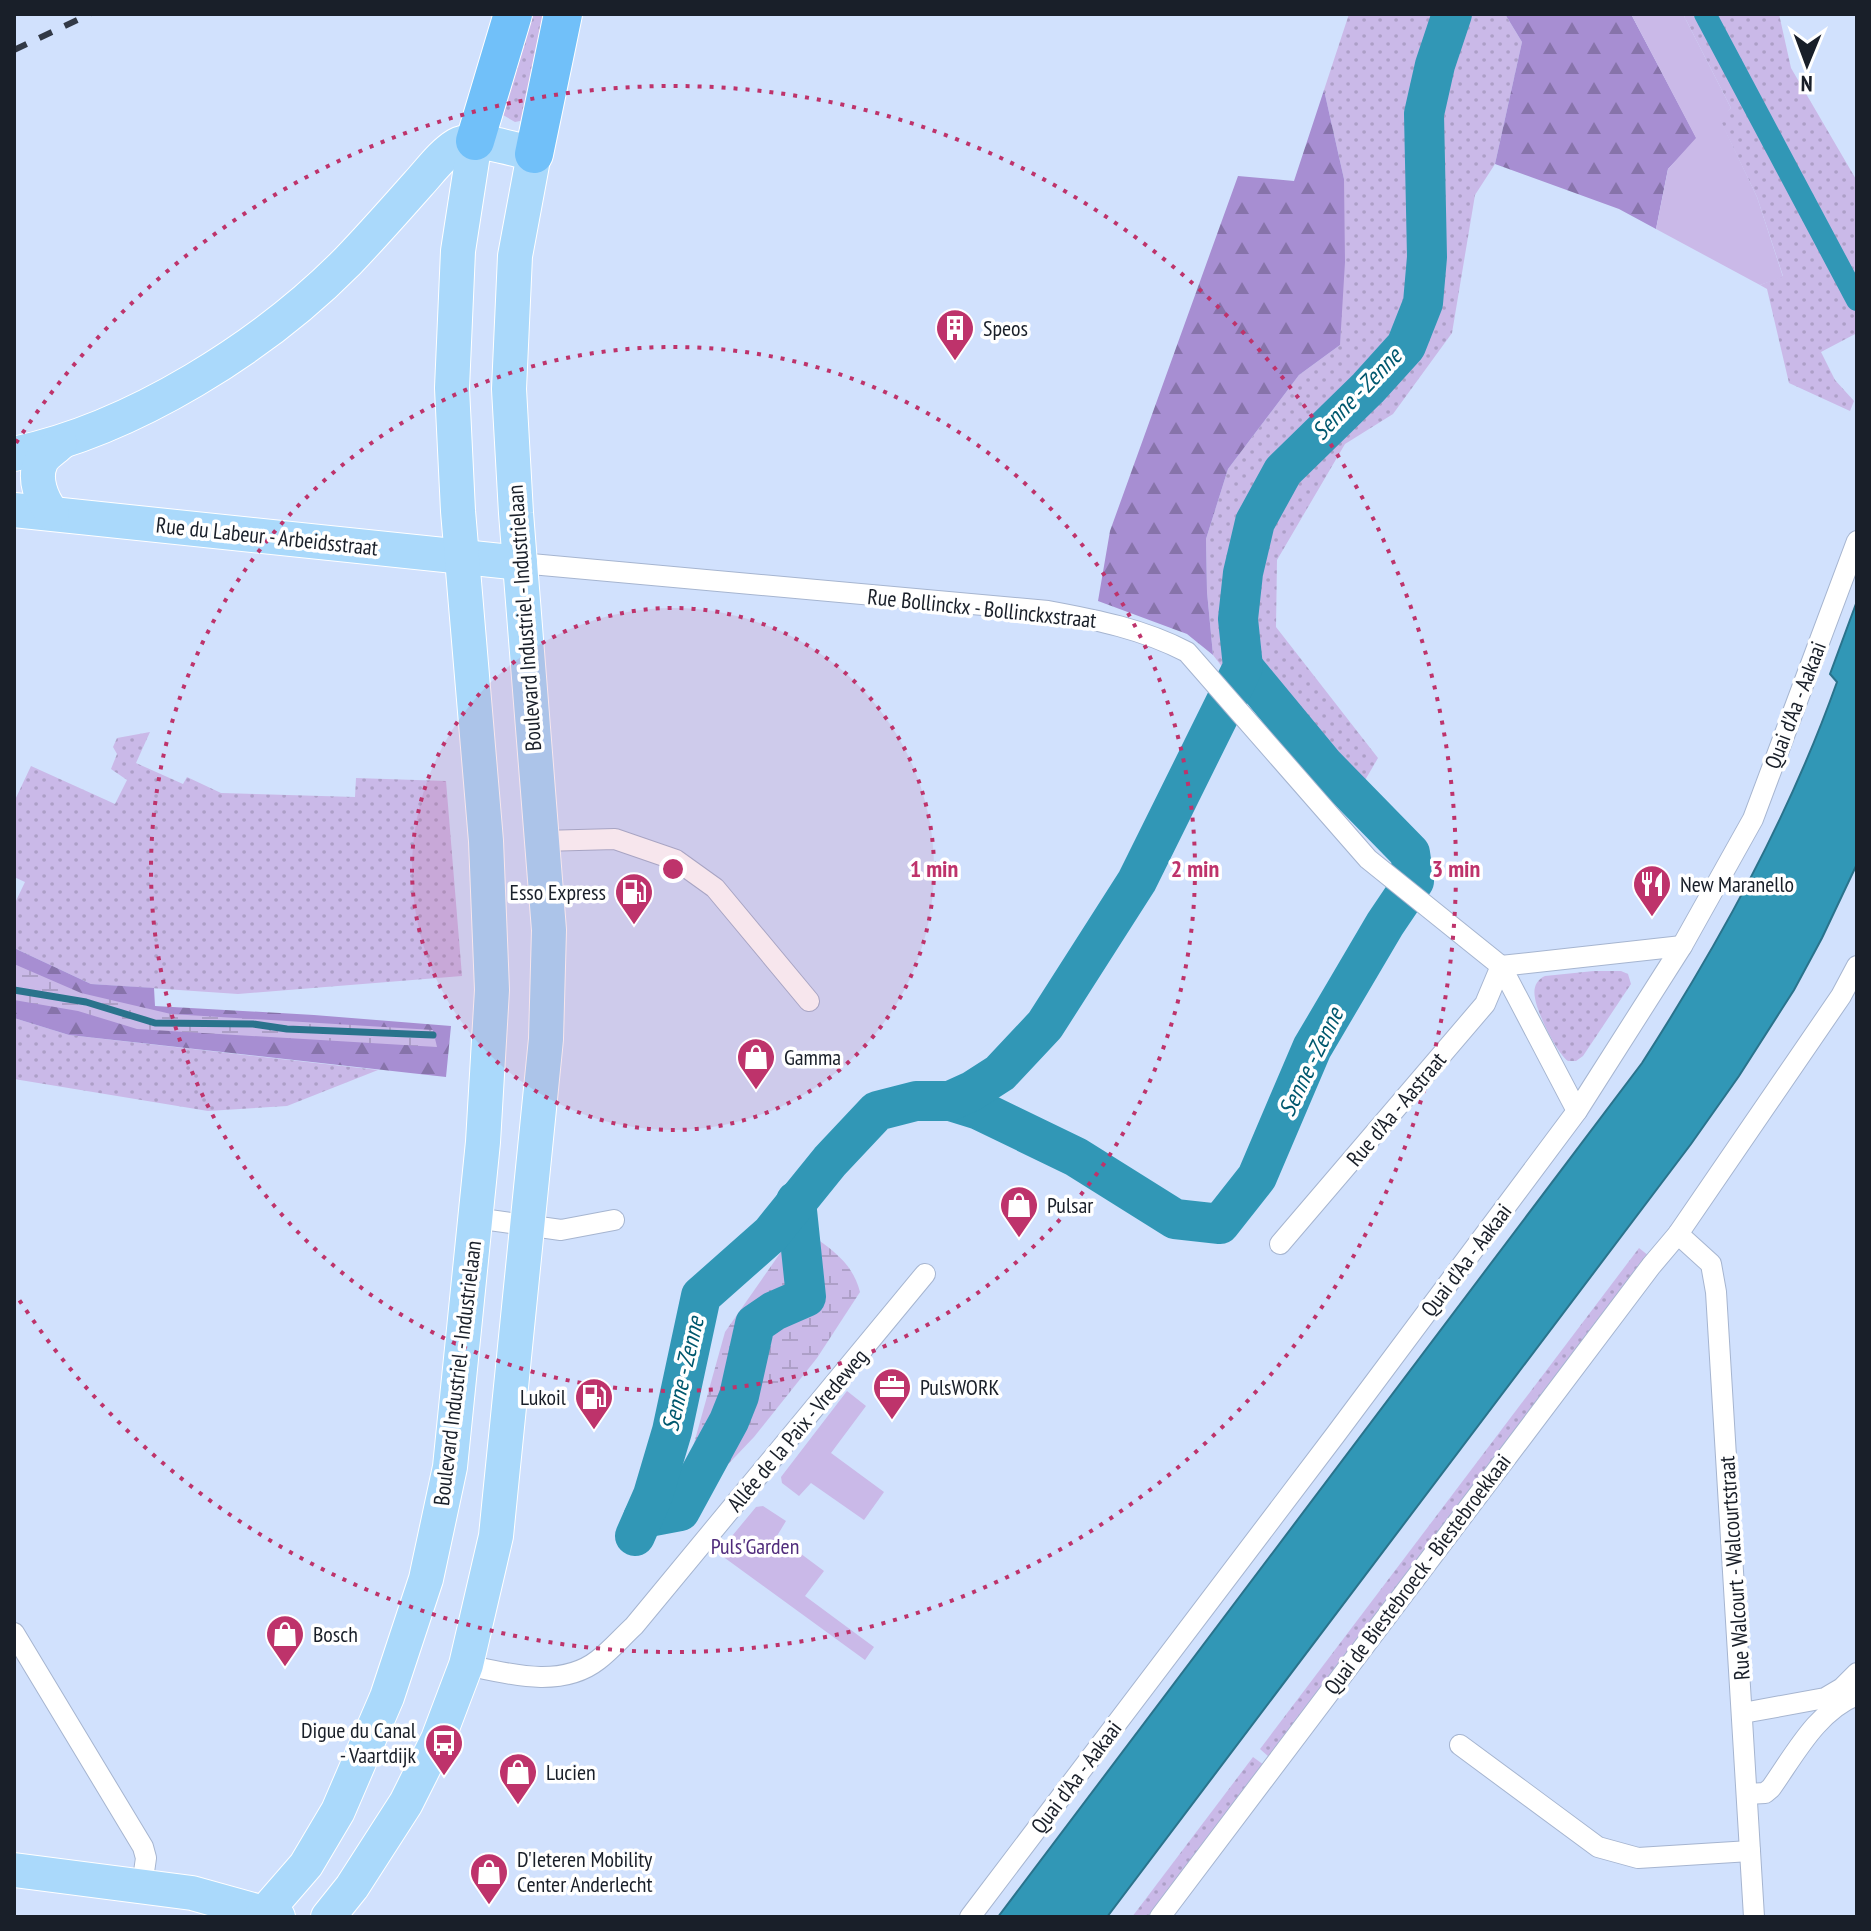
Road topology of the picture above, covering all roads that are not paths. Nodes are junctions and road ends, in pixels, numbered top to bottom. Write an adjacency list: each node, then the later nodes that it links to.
1 (513, 14): 3 (highway, Boulevard Industriel - Industrielaan)
2 (563, 14): 4 (highway, Boulevard Industriel - Industrielaan)
3 (475, 141): 4 (main road); 5 (main road); 10 (main road, Boulevard Industriel - Industrielaan)
4 (534, 154): 11 (main road, Boulevard Industriel - Industrielaan)
5 (60, 443): 6 (main road); 8 (main road)
6 (14, 454)
7 (14, 510): 8 (main road, Rue du Labeur - Arbeidsstraat)
8 (52, 513): 10 (main road, Rue du Labeur - Arbeidsstraat)
9 (1857, 541): 13 (street, Quai d'Aa - Aakaai)
10 (462, 557): 11 (main road, Rue du Labeur - Arbeidsstraat); 19 (main road, Boulevard Industriel - Industrielaan)
11 (520, 563): 12 (main road, Boulevard Industriel - Industrielaan); 14 (street, Rue Bollinckx - Bollinckxstraat)
12 (542, 841): 17 (street); 21 (main road, Boulevard Industriel - Industrielaan)
13 (1682, 946): 14 (street); 18 (street, Quai d'Aa - Aakaai)
14 (1501, 966): 18 (street, Rue Bollinckx - Bollinckxstraat); 23 (street, Rue d'Aa - Aastraat)
15 (1857, 966): 16 (street, Quai de Biestebroeck - Biestebroekkaai)
16 (1849, 1000): 22 (street, Quai de Biestebroeck - Biestebroekkaai)
17 (809, 1001)
18 (1577, 1111): 38 (street, Quai d'Aa - Aakaai)
19 (475, 1218): 21 (street, Boulevard Industriel - Industrielaan); 36 (main road, Boulevard Industriel - Industrielaan)
20 (614, 1220): 21 (street, Boulevard Industriel - Industrielaan)
21 (526, 1225): 26 (main road, Boulevard Industriel - Industrielaan)
22 (1678, 1234): 30 (street, Rue Walcourt - Walcourtstraat); 39 (street, Quai de Biestebroeck - Biestebroekkaai)
23 (1280, 1244)
24 (925, 1274): 26 (street, Allée de la Paix - Vredeweg)
25 (14, 1633): 35 (street)
26 (466, 1665): 37 (main road, Boulevard Industriel - Industrielaan)
27 (1857, 1673): 29 (street)
28 (1857, 1695): 29 (street)
29 (1830, 1702): 30 (street); 32 (street)
30 (1743, 1713): 32 (street, Rue Walcourt - Walcourtstraat)
31 (1460, 1745): 33 (street)
32 (1747, 1794): 33 (street, Rue Walcourt - Walcourtstraat)
33 (1750, 1851): 40 (street, Rue Walcourt - Walcourtstraat)
34 (14, 1870): 35 (main road)
35 (142, 1886): 36 (main road)
36 (267, 1916)
37 (328, 1917)
38 (970, 1917)
39 (1160, 1917)
40 (1754, 1917)

